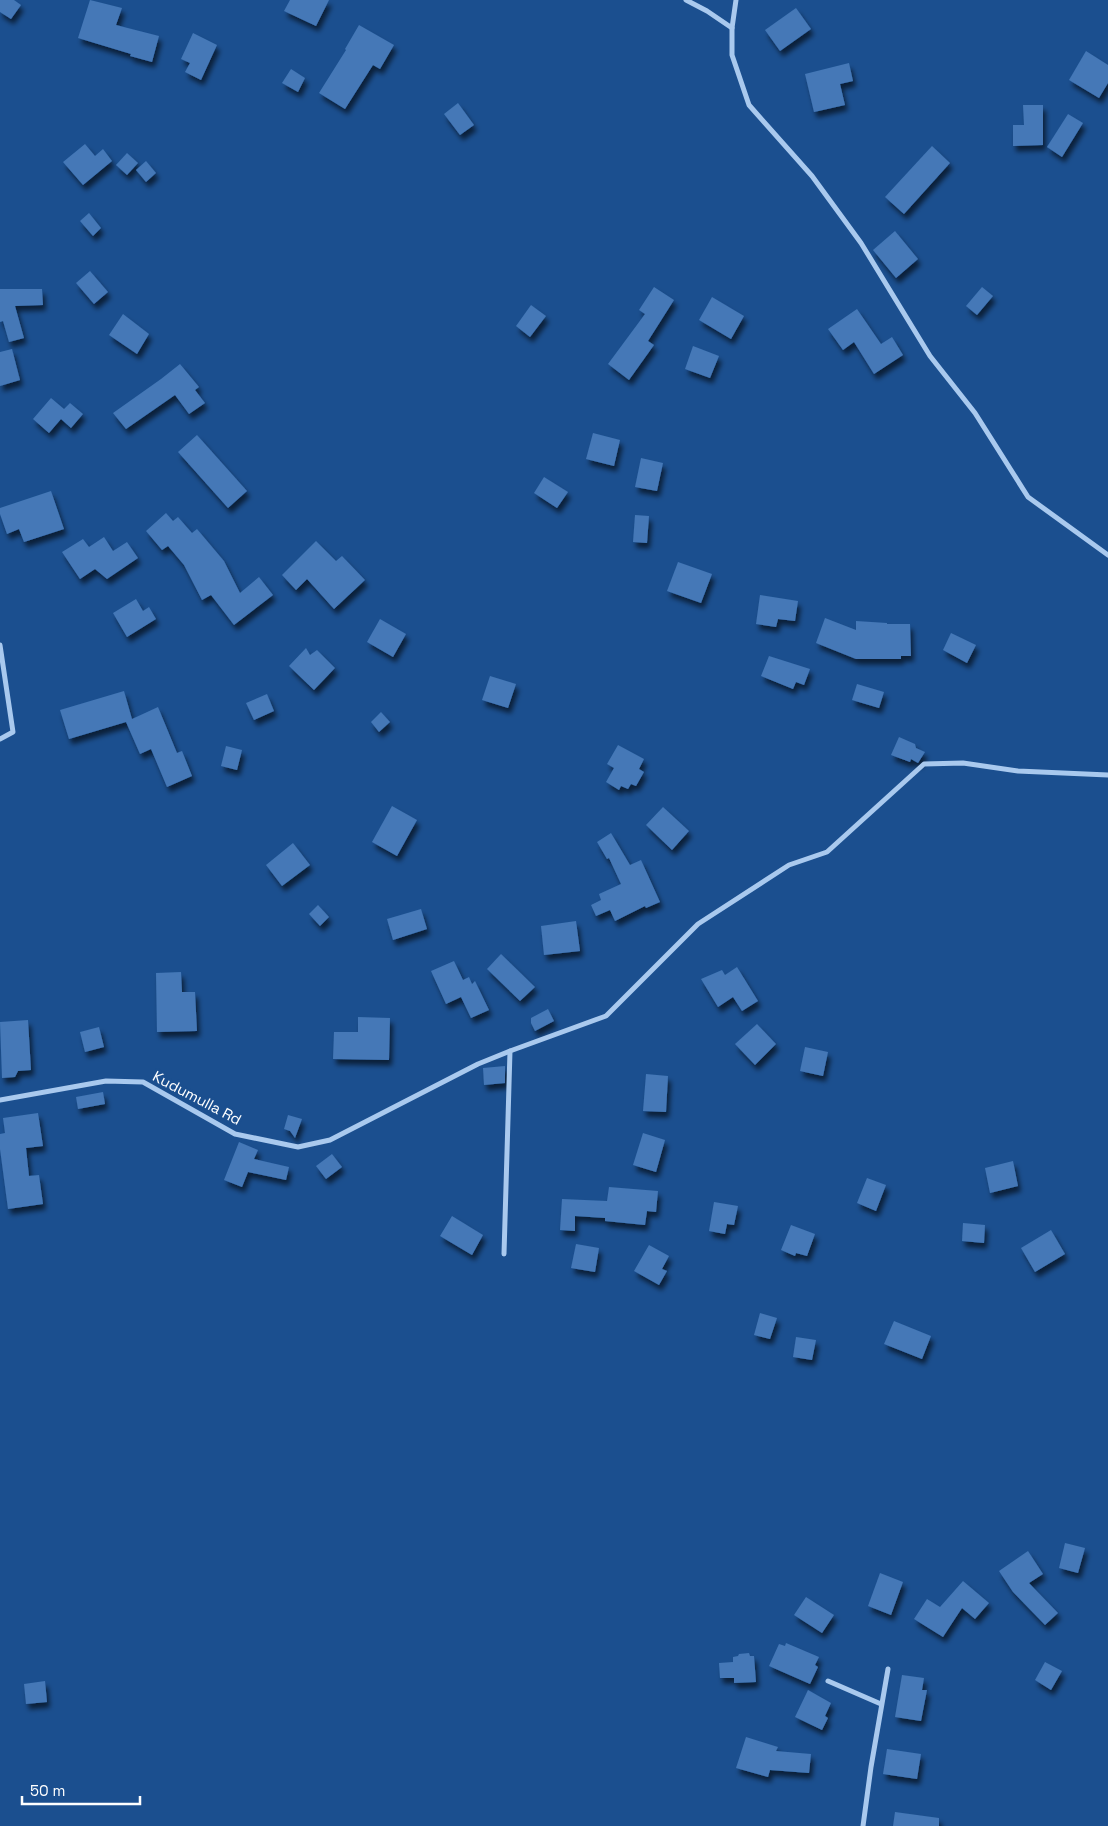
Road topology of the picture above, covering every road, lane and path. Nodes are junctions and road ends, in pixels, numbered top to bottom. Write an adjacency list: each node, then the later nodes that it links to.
1 (686, 0): 3 (street)
2 (736, 0): 3 (street)
3 (732, 28): 4 (street)
4 (1108, 555)
5 (0, 645): 6 (street)
6 (0, 739)
7 (1108, 775): 8 (street, Kudumulla Rd)
8 (510, 1051): 9 (street, Kudumulla Rd); 10 (street)
9 (0, 1100)
10 (504, 1254)
11 (888, 1669): 13 (street)
12 (828, 1681): 13 (street)
13 (881, 1704): 14 (street)
14 (863, 1826)

